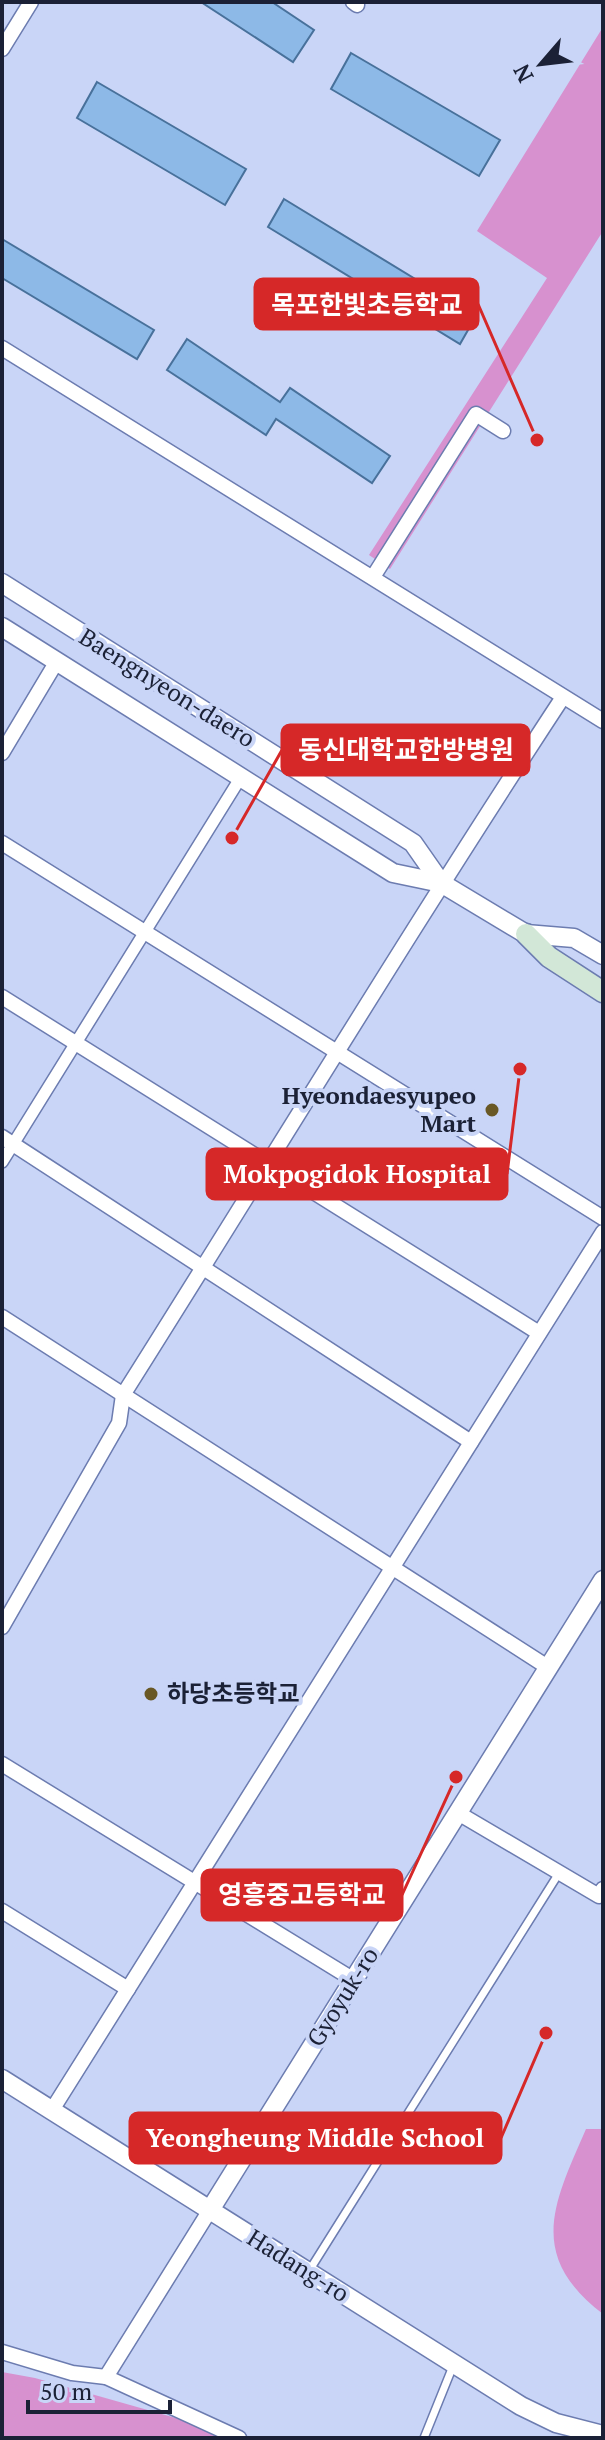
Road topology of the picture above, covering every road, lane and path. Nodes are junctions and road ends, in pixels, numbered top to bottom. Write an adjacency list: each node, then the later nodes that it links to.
1 (31, 2): 2 (street)
2 (2, 49)
3 (2, 348): 5 (street)
4 (503, 431): 5 (street)
5 (373, 577): 9 (street)
6 (2, 583): 14 (street, Baengnyeon-daero)
7 (2, 627): 8 (street, Baengnyeon-daero)
8 (57, 661): 11 (street); 12 (street, Baengnyeon-daero)
9 (563, 697): 10 (street); 14 (street)
10 (603, 721)
11 (2, 753)
12 (241, 777): 14 (street, Baengnyeon-daero); 15 (street)
13 (2, 843): 15 (street)
14 (441, 883): 16 (street, Baengnyeon-daero); 21 (street)
15 (145, 932): 20 (street); 21 (street)
16 (526, 934): 17 (street, Baengnyeon-daero); 18 (main road)
17 (603, 955)
18 (603, 992)
19 (2, 997): 20 (street)
20 (76, 1043): 22 (street); 24 (street)
21 (339, 1053): 24 (street); 25 (street)
22 (8, 1140): 23 (street); 27 (street)
23 (2, 1162)
24 (269, 1164): 27 (street); 29 (street)
25 (603, 1218)
26 (603, 1232): 29 (street)
27 (204, 1268): 30 (street); 31 (street)
28 (2, 1317): 30 (street)
29 (539, 1333): 31 (street)
30 (123, 1395): 32 (street); 34 (street)
31 (471, 1442): 32 (street)
32 (392, 1567): 35 (street); 39 (street)
33 (603, 1580): 35 (street, Gyoyuk-ro)
34 (2, 1627)
35 (549, 1668): 37 (street, Gyoyuk-ro)
36 (2, 1764): 39 (street)
37 (458, 1813): 38 (street); 42 (street, Gyoyuk-ro)
38 (559, 1873): 40 (street); 47 (lane)
39 (195, 1882): 42 (street); 43 (street)
40 (603, 1889)
41 (2, 1911): 43 (street)
42 (354, 1980): 46 (street, Gyoyuk-ro)
43 (128, 1989): 45 (street)
44 (2, 2079): 45 (street, Hadang-ro)
45 (52, 2110): 46 (street, Hadang-ro)
46 (210, 2210): 47 (street, Hadang-ro); 50 (street)
47 (308, 2272): 49 (street, Hadang-ro)
48 (5, 2351): 50 (street)
49 (454, 2364): 51 (street, Hadang-ro); 53 (lane)
50 (106, 2377): 52 (street)
51 (603, 2435)
52 (239, 2438)
53 (424, 2438)

